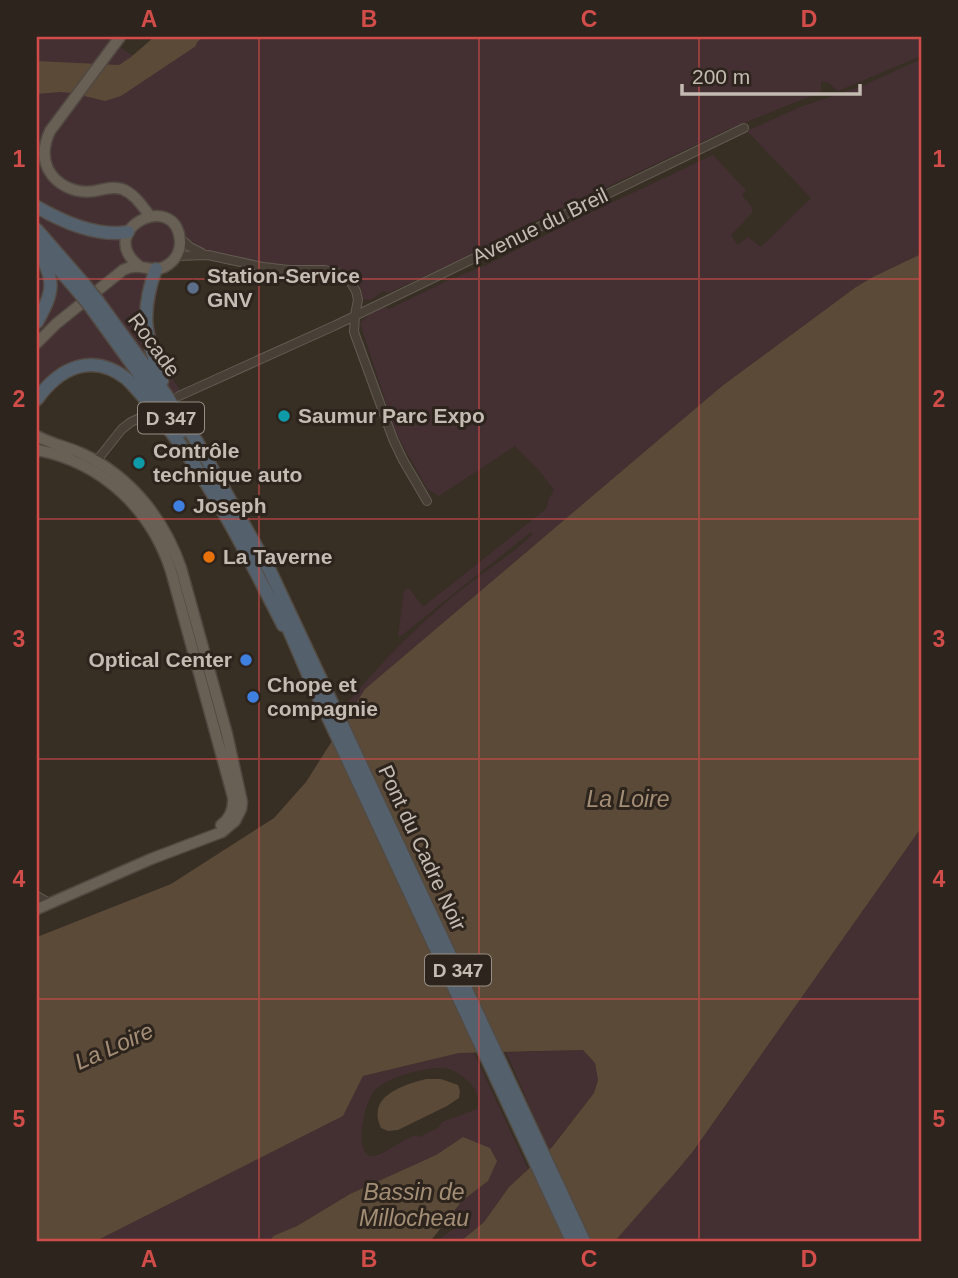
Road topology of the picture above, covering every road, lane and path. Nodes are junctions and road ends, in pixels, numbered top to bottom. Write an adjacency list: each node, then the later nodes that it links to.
1 (120, 37): 3 (main road)
2 (744, 128): 17 (street, Avenue du Breil)
3 (131, 195): 5 (main road); 6 (main road)
4 (37, 207): 6 (highway)
5 (150, 216): 6 (main road); 8 (main road)
6 (132, 227): 10 (main road)
7 (37, 230): 15 (highway, Rocade / D 347)
8 (180, 238): 11 (street); 12 (main road)
9 (37, 244): 15 (highway, D 347); 18 (highway)
10 (127, 250): 13 (main road); 21 (main road)
11 (208, 255): 12 (street); 17 (street)
12 (176, 256): 14 (main road)
13 (139, 265): 14 (main road); 22 (main road)
14 (156, 269): 23 (highway)
15 (80, 287): 16 (highway, Rocade / D 347, bridge)
16 (93, 303): 23 (highway, Rocade / D 347); 30 (highway, D 347)
17 (355, 315): 19 (street, Avenue du Breil); 20 (street)
18 (37, 322)
19 (336, 325): 20 (street); 23 (street, Avenue du Breil)
20 (354, 332): 29 (street)
21 (37, 337)
22 (37, 343)
23 (175, 398): 31 (highway, Rocade / D 347)
24 (37, 399): 30 (highway)
25 (150, 413): 28 (street)
26 (37, 436): 28 (main road)
27 (37, 450): 28 (main road)
28 (93, 465): 33 (main road)
29 (427, 501)
30 (309, 674): 31 (highway, D 347)
31 (327, 701): 35 (highway, Pont du Cadre Noir / D 347); 36 (highway, Pont du Cadre Noir / D 347)
32 (37, 896): 33 (street)
33 (49, 903): 34 (main road)
34 (37, 909)
35 (572, 1241)
36 (584, 1241)

